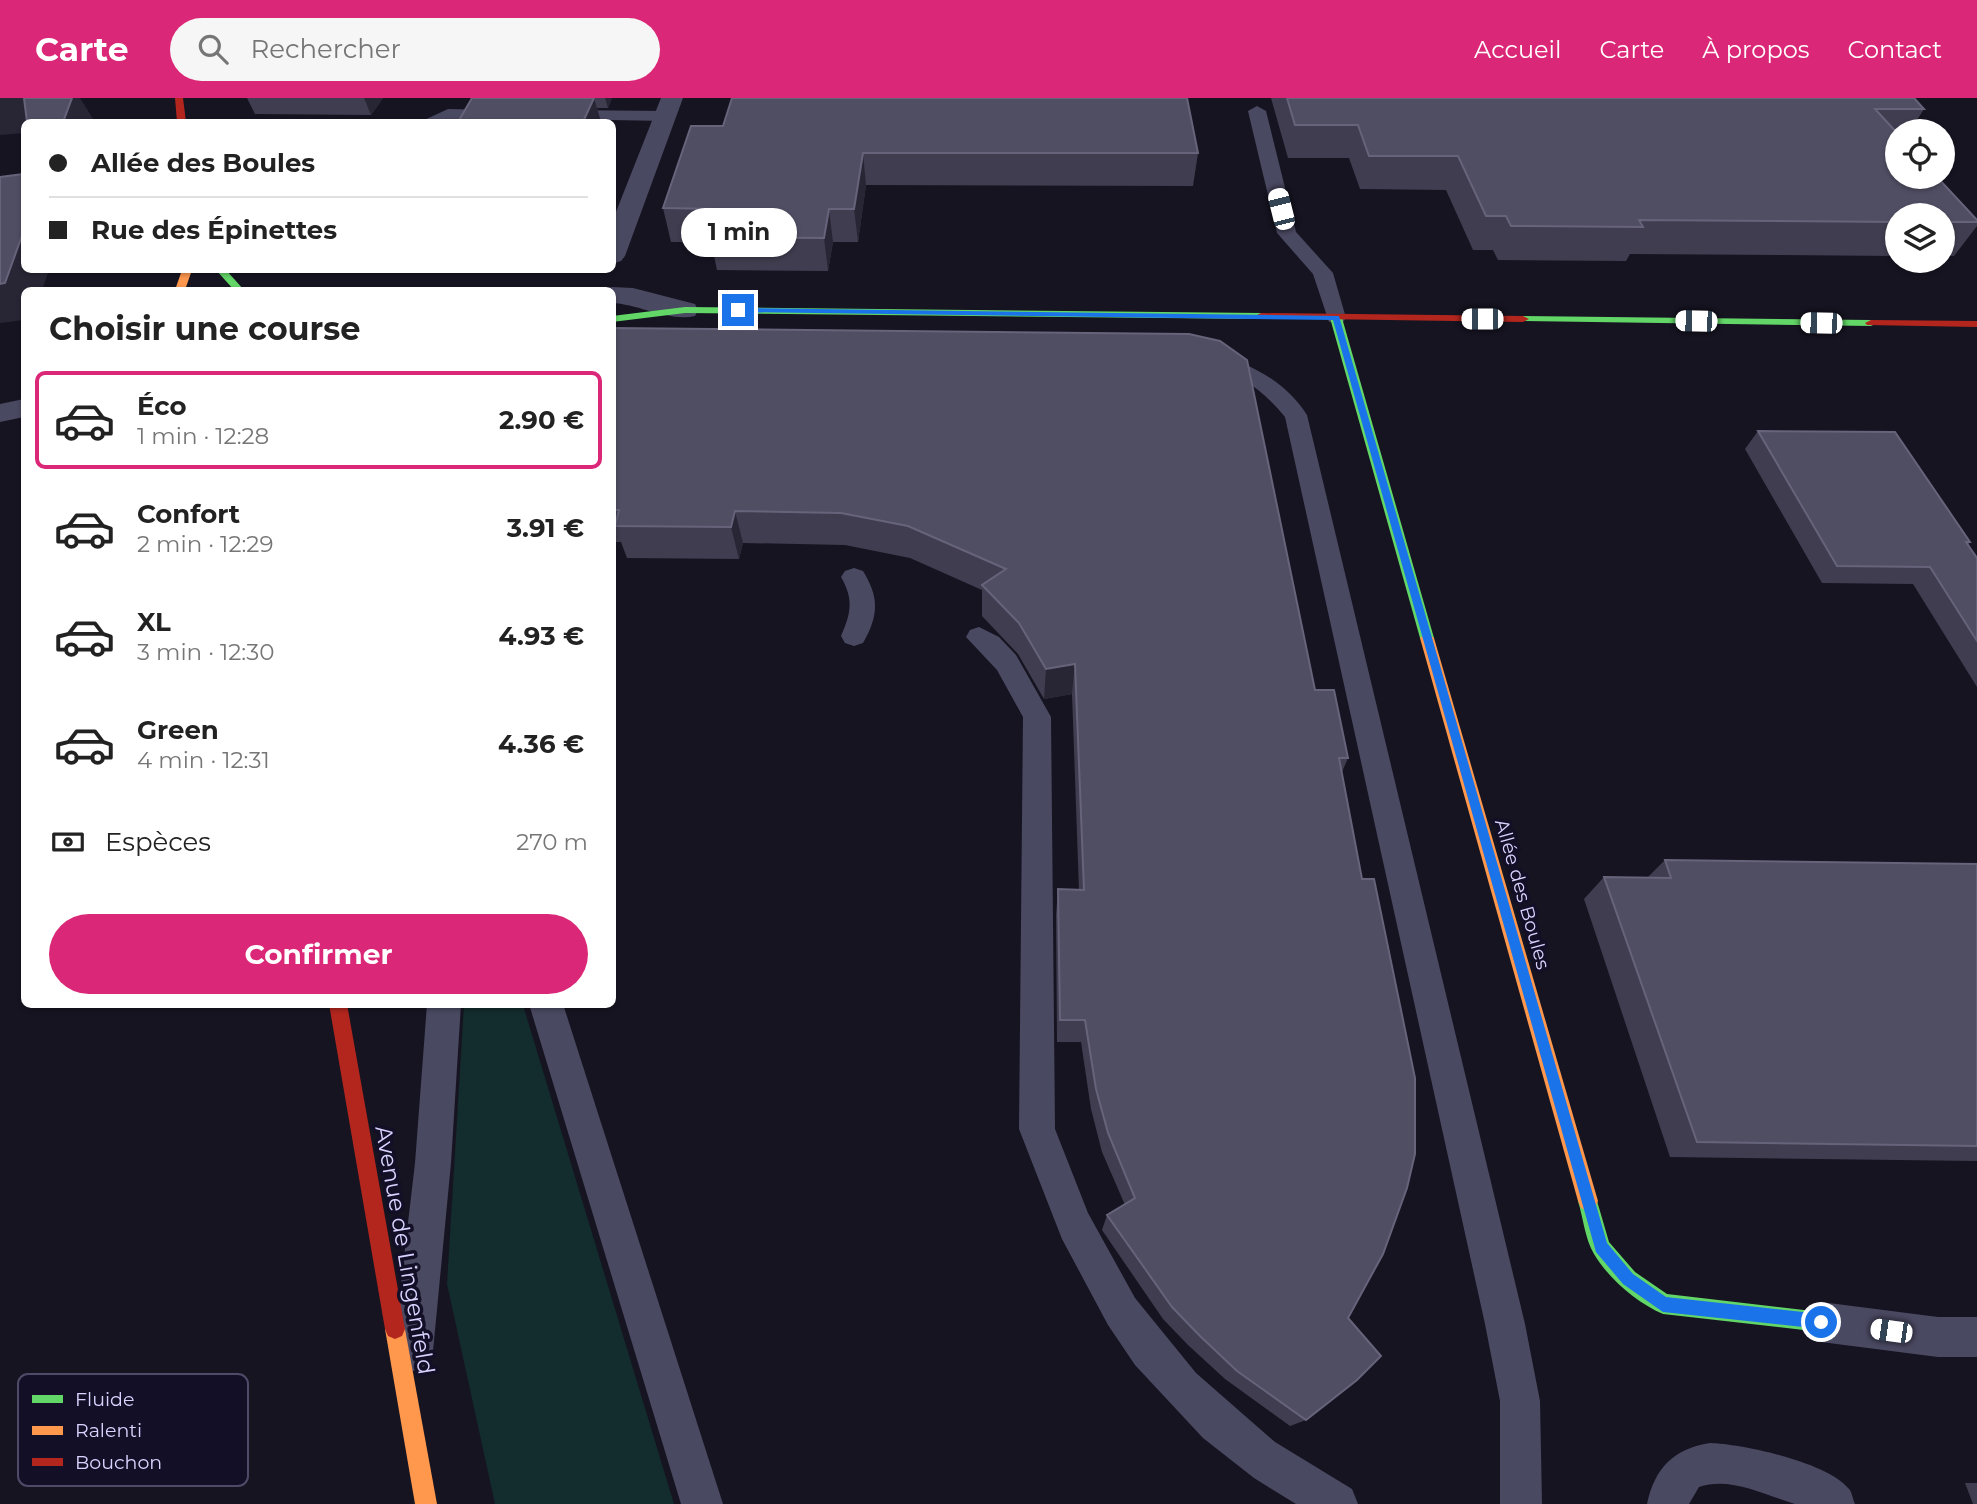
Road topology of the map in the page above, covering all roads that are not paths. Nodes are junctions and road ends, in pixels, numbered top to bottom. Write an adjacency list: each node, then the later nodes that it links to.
1 (179, 98): 6 (street)
2 (669, 107): 5 (lane); 8 (street)
3 (1257, 111): 13 (lane)
4 (516, 115): 7 (lane)
5 (543, 115)
6 (182, 119)
7 (436, 119)
8 (616, 246)
9 (224, 273): 10 (street)
10 (236, 287)
11 (616, 295): 12 (street)
12 (685, 310): 13 (street); 14 (street)
13 (1336, 318): 15 (street); 25 (street, Allée des Boules)
14 (616, 319)
15 (1977, 324)
16 (1191, 357): 31 (lane)
17 (21, 409): 18 (street)
18 (0, 413)
19 (854, 577): 20 (lane)
20 (854, 636)
21 (978, 637): 30 (lane)
22 (339, 1008): 27 (street, Avenue de Lingenfeld)
23 (444, 1008): 27 (lane)
24 (547, 1008): 29 (lane)
25 (1821, 1322): 26 (lane)
26 (1977, 1337)
27 (408, 1396): 28 (street, Avenue de Lingenfeld)
28 (426, 1504)
29 (702, 1504)
30 (1337, 1504)
31 (1521, 1504)
32 (1668, 1504): 33 (lane)
33 (1834, 1504)

